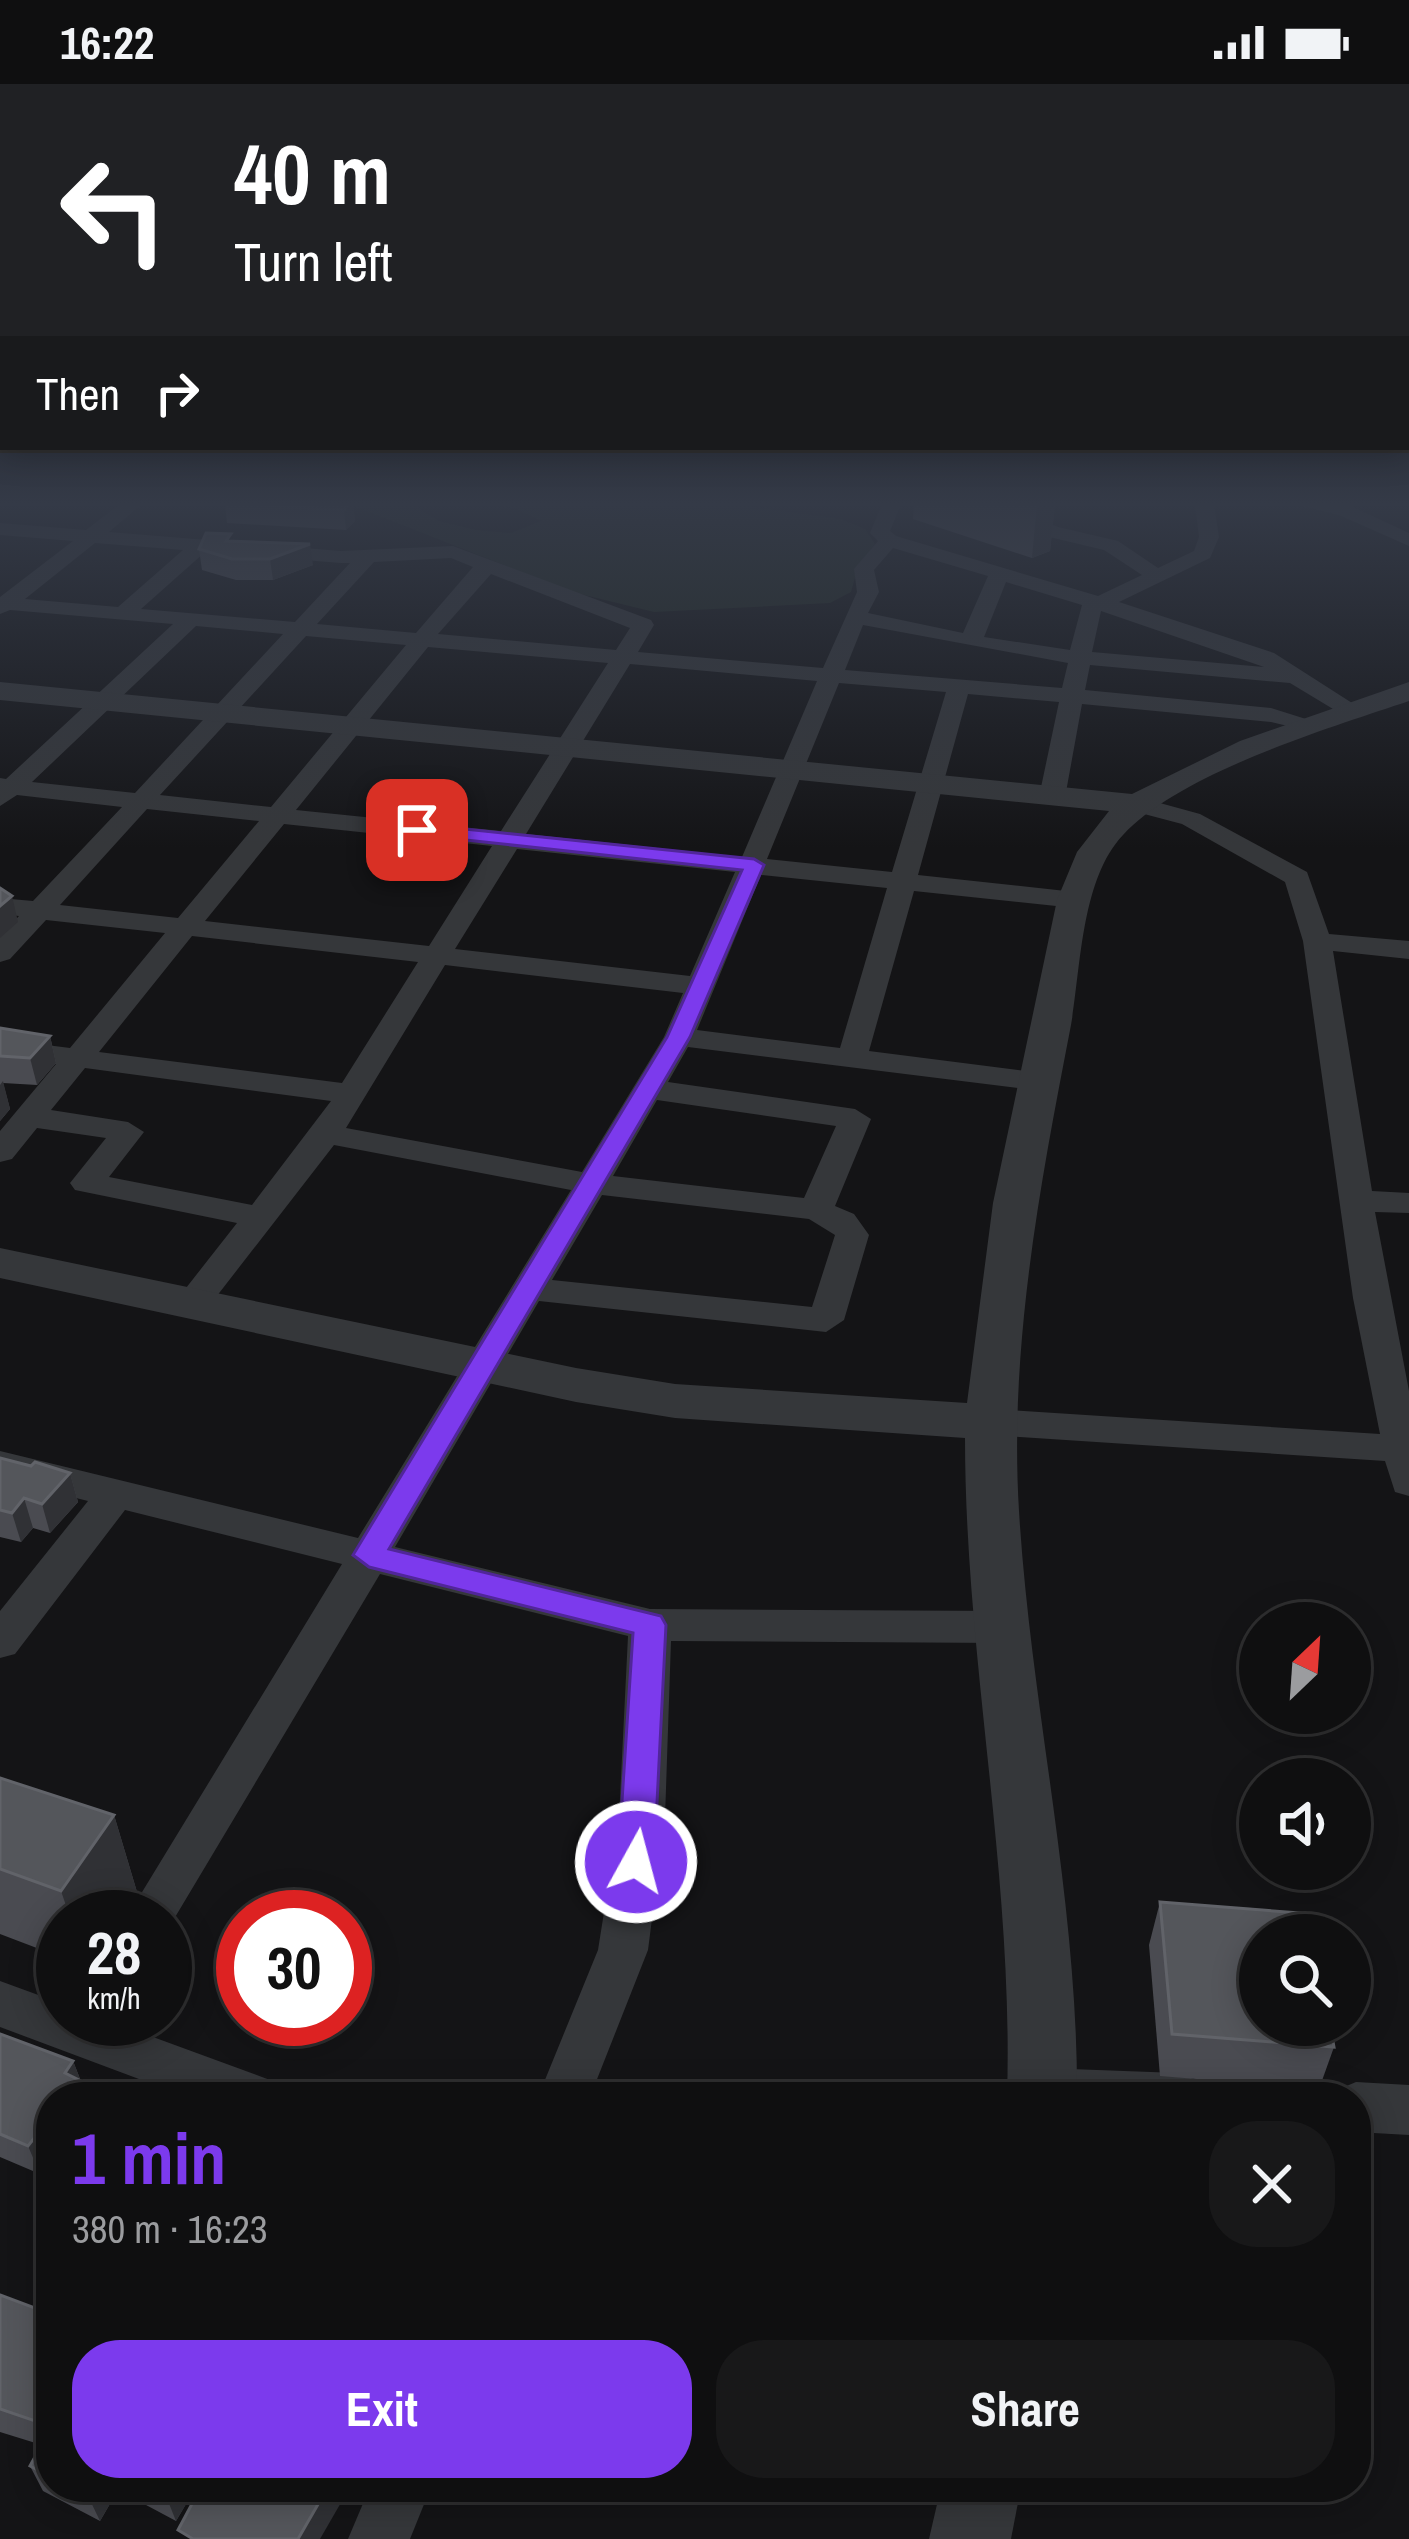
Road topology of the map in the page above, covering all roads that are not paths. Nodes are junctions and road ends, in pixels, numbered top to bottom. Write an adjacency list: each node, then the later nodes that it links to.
1 (174, 619): 10 (street)
2 (314, 619): 11 (street)
3 (440, 619): 12 (street)
4 (636, 619): 14 (street)
5 (855, 619): 16 (street)
6 (867, 619): 13 (street)
7 (980, 619): 13 (street)
8 (1087, 619): 15 (street)
9 (1152, 619): 17 (street)
10 (190, 620): 11 (street); 22 (street)
11 (304, 630): 12 (street); 23 (street)
12 (422, 639): 14 (street); 25 (street)
13 (971, 642): 15 (street)
14 (623, 657): 16 (street); 26 (street)
15 (1078, 658): 17 (street); 21 (street)
16 (830, 675): 18 (street); 27 (street)
17 (1293, 676): 24 (street)
18 (959, 686): 21 (street); 28 (street)
19 (0, 691): 22 (street)
20 (1409, 691): 24 (street)
21 (1071, 696): 24 (street); 30 (street)
22 (103, 701): 23 (street); 29 (street)
23 (226, 713): 25 (street); 31 (street)
24 (1332, 717): 32 (street)
25 (353, 725): 26 (street); 33 (street)
26 (568, 745): 27 (street); 34 (street)
27 (793, 767): 28 (street); 35 (street)
28 (932, 780): 30 (street); 36 (street)
29 (4, 790): 31 (street)
30 (1053, 792): 32 (street)
31 (141, 801): 33 (street); 39 (street)
32 (1138, 805): 37 (street); 41 (street)
33 (278, 816): 34 (street); 40 (street)
34 (510, 839): 35 (street); 44 (street)
35 (754, 865): 36 (street); 45 (street)
36 (906, 881): 37 (street); 48 (street)
37 (1075, 901): 50 (street)
38 (0, 906): 39 (street)
39 (39, 910): 40 (street); 43 (street)
40 (186, 926): 44 (street); 49 (street)
41 (1317, 941): 42 (street); 57 (street)
42 (1409, 950)
43 (0, 953)
44 (435, 956): 45 (street); 52 (street)
45 (700, 986): 46 (street)
46 (679, 1037): 48 (street); 51 (street)
47 (0, 1048): 49 (street)
48 (852, 1058): 50 (street)
49 (78, 1059): 52 (street); 53 (street)
50 (1042, 1082): 65 (street)
51 (649, 1089): 56 (street); 59 (street)
52 (352, 1094): 54 (street)
53 (31, 1117): 55 (street); 60 (street)
54 (326, 1134): 56 (street); 60 (street)
55 (0, 1152)
56 (589, 1183): 59 (street); 62 (street)
57 (1356, 1201): 58 (street); 66 (street)
58 (1409, 1203)
59 (816, 1210): 62 (street)
60 (259, 1216): 63 (street)
61 (6, 1271): 63 (street)
62 (530, 1289): 64 (street)
63 (193, 1303): 64 (street)
64 (485, 1364): 65 (street); 69 (street)
65 (991, 1422): 66 (street); 71 (street)
66 (1406, 1460)
67 (0, 1465): 68 (street)
68 (116, 1494): 69 (street); 72 (street)
69 (369, 1555): 70 (street); 73 (street)
70 (650, 1625): 71 (street); 78 (street)
71 (1003, 1627): 79 (street)
72 (0, 1642)
73 (169, 1890)
74 (0, 2004): 75 (street)
75 (36, 2014)
76 (132, 2046): 77 (street)
77 (217, 2082)
78 (570, 2082)
79 (1042, 2082)
80 (1371, 2108): 81 (street)
81 (1409, 2110)
82 (395, 2502): 84 (street)
83 (978, 2502): 85 (street)
84 (379, 2539)
85 (970, 2539)

